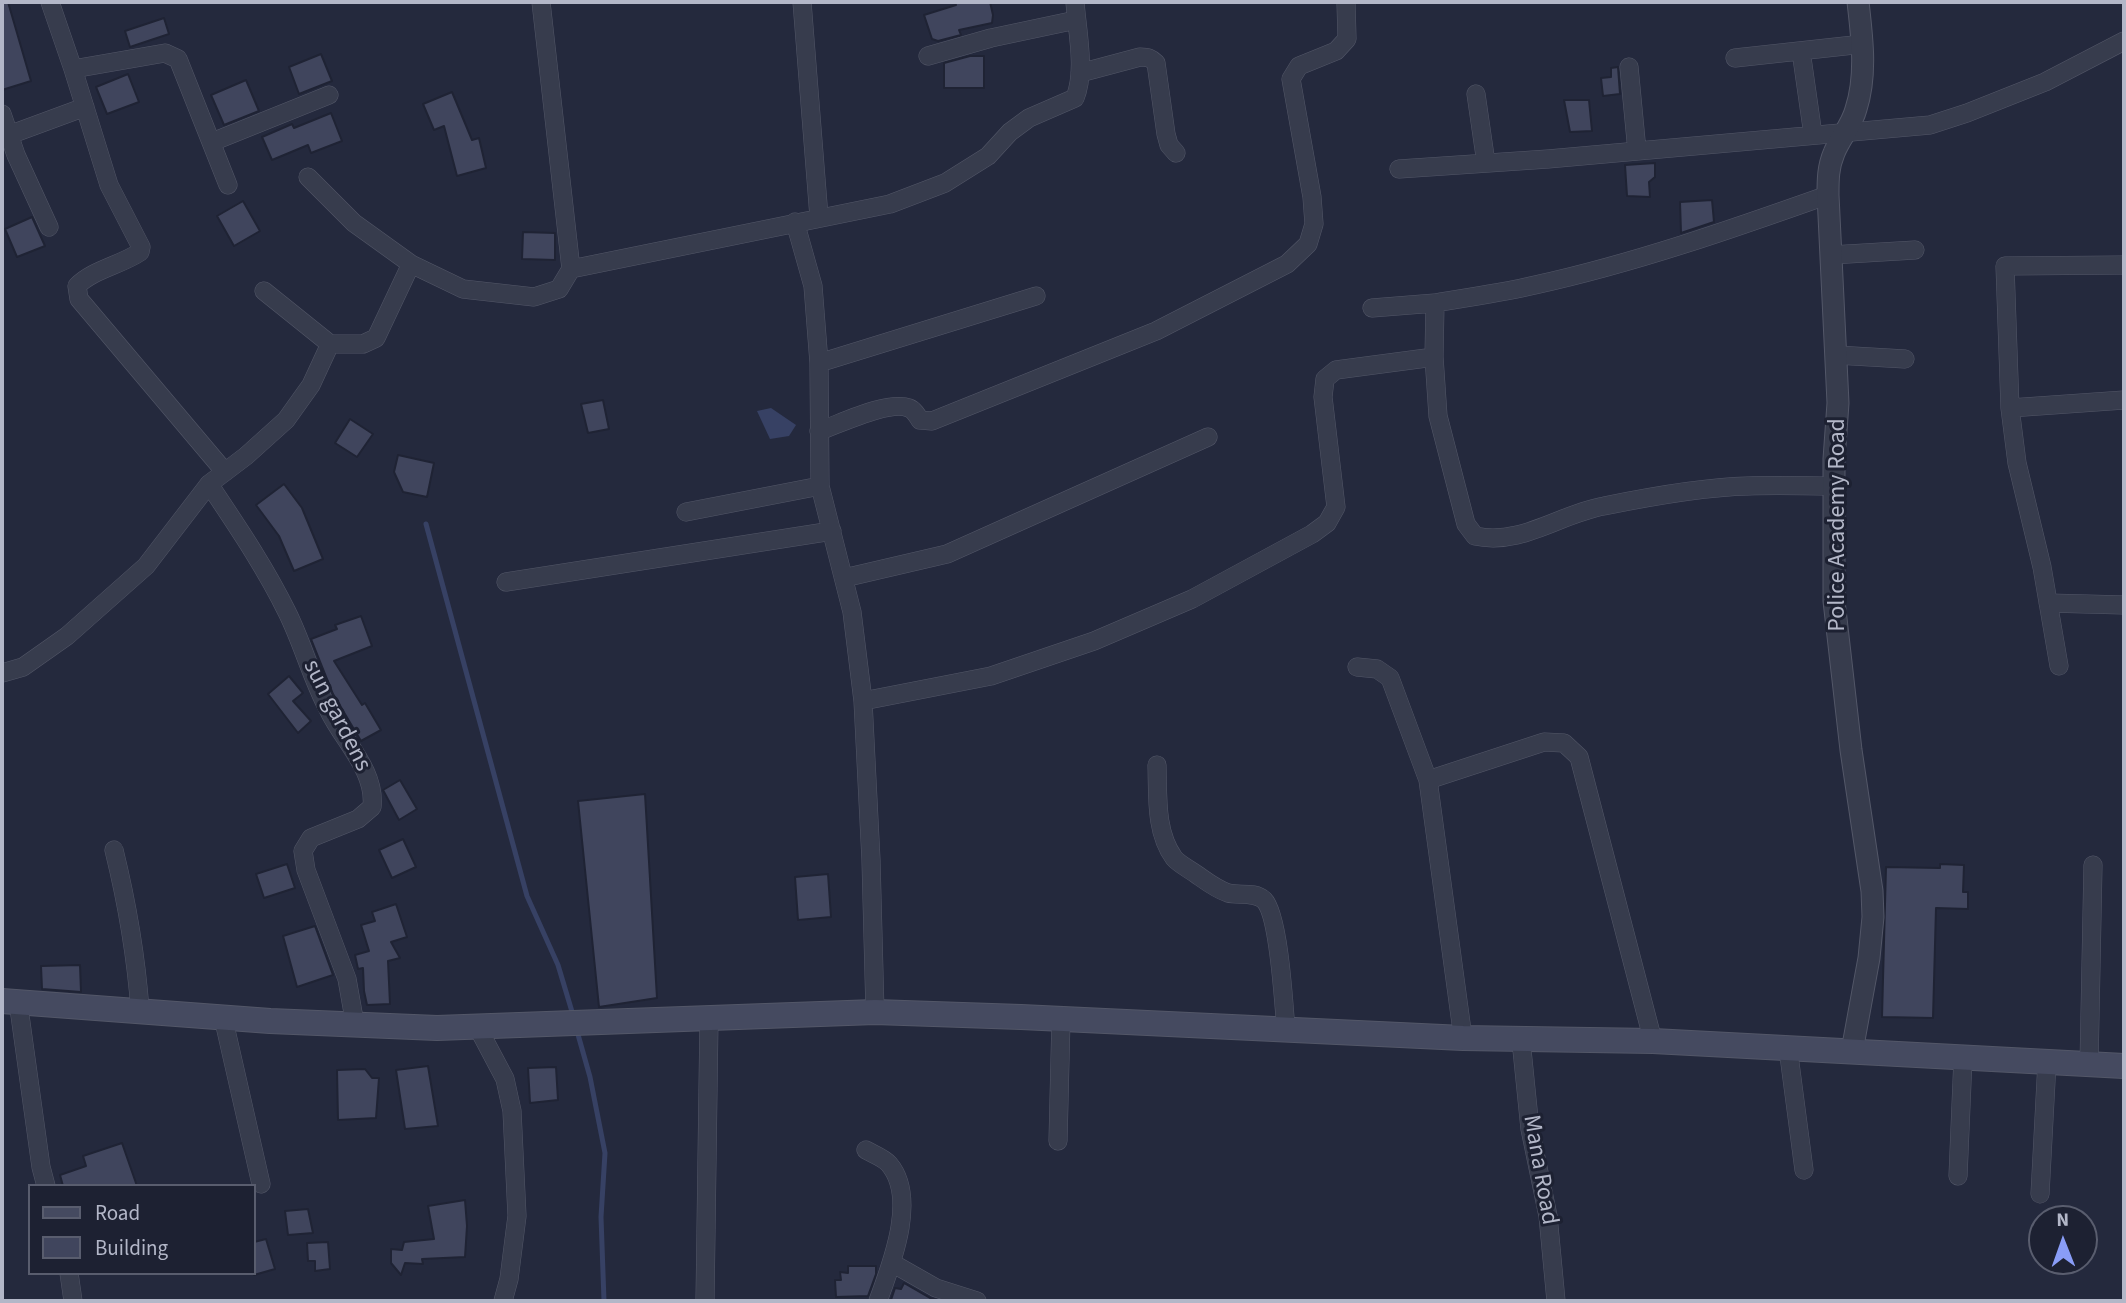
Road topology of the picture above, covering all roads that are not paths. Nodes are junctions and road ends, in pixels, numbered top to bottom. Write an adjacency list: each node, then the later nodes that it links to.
1 (50, 2): 14 (street)
2 (541, 2): 38 (street)
3 (802, 2): 31 (street)
4 (1075, 2): 7 (street)
5 (1346, 2): 50 (street)
6 (1858, 2): 9 (street, Police Academy Road)
7 (1076, 20): 11 (street); 15 (street)
8 (2124, 41): 20 (street)
9 (1863, 44): 10 (street); 20 (street, Police Academy Road)
10 (1801, 51): 12 (street); 22 (street)
11 (928, 56)
12 (1735, 58)
13 (1629, 67): 24 (street)
14 (73, 69): 18 (street); 23 (street)
15 (1080, 73): 25 (street); 31 (street)
16 (1476, 94): 26 (street)
17 (329, 95): 23 (street)
18 (85, 107): 21 (street); 52 (street)
19 (2, 114): 21 (street)
20 (1844, 132): 22 (street); 30 (street, Police Academy Road)
21 (9, 135): 33 (street)
22 (1813, 135): 24 (street)
23 (212, 142): 29 (street)
24 (1637, 151): 26 (street)
25 (1176, 153)
26 (1486, 163): 27 (street)
27 (1399, 169)
28 (308, 177): 36 (street)
29 (228, 185)
30 (1828, 195): 35 (street, Police Academy Road); 41 (street)
31 (819, 217): 32 (street)
32 (795, 222): 38 (street); 47 (street)
33 (50, 227)
34 (1915, 250): 35 (street)
35 (1831, 255): 44 (street, Police Academy Road)
36 (411, 264): 38 (street); 43 (street)
37 (2124, 265): 49 (street)
38 (571, 269)
39 (264, 291): 43 (street)
40 (1036, 296): 47 (street)
41 (1434, 303): 42 (street); 45 (street)
42 (1371, 308)
43 (330, 344): 52 (street)
44 (1836, 355): 46 (street); 55 (street, Police Academy Road)
45 (1434, 357): 55 (street); 65 (street)
46 (1905, 359)
47 (819, 363): 50 (street)
48 (2124, 400): 49 (street)
49 (2010, 408): 60 (street)
50 (819, 431): 54 (street)
51 (1208, 437): 58 (street)
52 (225, 472): 53 (street)
53 (209, 484): 64 (street); 76 (street, sun gardens)
54 (820, 486): 56 (street); 57 (street)
55 (1834, 486): 83 (street, Police Academy Road)
56 (686, 512)
57 (832, 531): 58 (street); 59 (street)
58 (844, 578): 65 (street)
59 (506, 582)
60 (2048, 603): 61 (street); 62 (street)
61 (2124, 605)
62 (2059, 666)
63 (1357, 667): 67 (street)
64 (2, 673)
65 (863, 701): 72 (street)
66 (1157, 765): 78 (street)
67 (1429, 780): 79 (street); 81 (street)
68 (114, 850): 71 (street)
69 (2093, 865): 86 (street)
70 (10, 1001): 71 (main road); 92 (street)
71 (140, 1010): 73 (main road)
72 (875, 1013): 74 (main road); 75 (main road)
73 (223, 1017): 76 (main road); 93 (street)
74 (709, 1018): 77 (main road); 99 (street)
75 (1061, 1018): 78 (main road); 88 (street)
76 (355, 1024): 77 (main road)
77 (478, 1028): 98 (street)
78 (1286, 1031): 79 (main road)
79 (1463, 1038): 80 (main road)
80 (1521, 1040): 81 (main road); 102 (street, Mana Road)
81 (1653, 1041): 82 (main road)
82 (1788, 1048): 83 (main road); 90 (street)
83 (1852, 1051): 84 (main road)
84 (1963, 1058): 85 (main road); 91 (street)
85 (2048, 1062): 86 (main road); 94 (street)
86 (2089, 1065): 87 (main road)
87 (2124, 1066)
88 (1058, 1141)
89 (866, 1150): 95 (street)
90 (1804, 1170)
91 (1958, 1176)
92 (45, 1184)
93 (261, 1184)
94 (2040, 1194)
95 (892, 1263): 100 (street); 101 (street)
96 (69, 1275): 97 (street)
97 (74, 1301)
98 (503, 1301)
99 (705, 1301)
100 (878, 1301)
101 (977, 1301)
102 (1556, 1301)

